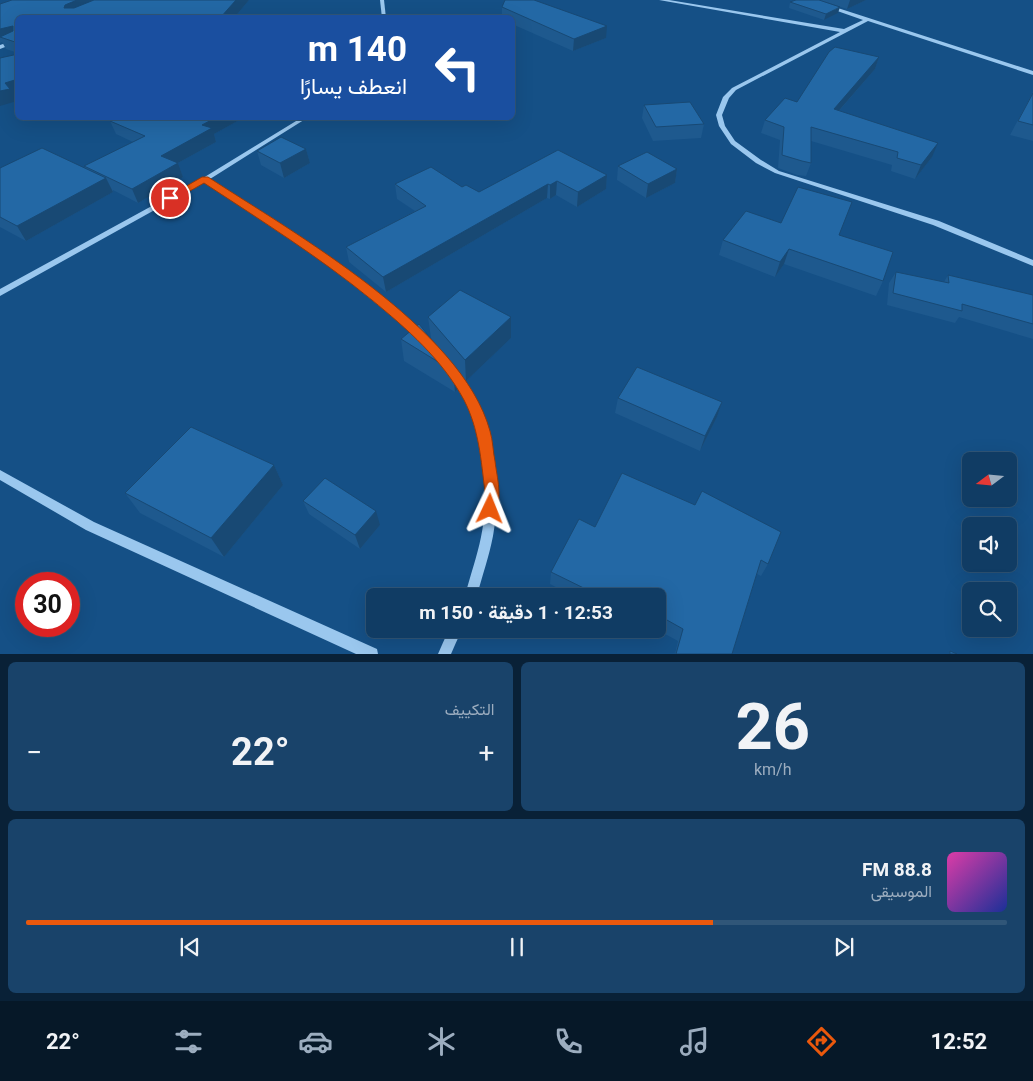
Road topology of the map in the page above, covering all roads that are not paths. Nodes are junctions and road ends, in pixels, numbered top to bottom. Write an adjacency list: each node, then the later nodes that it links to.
1 (382, 0): 4 (street)
2 (661, 0): 6 (street)
3 (808, 0): 5 (street)
4 (384, 15)
5 (868, 19): 6 (street); 9 (street)
6 (845, 31): 12 (street)
7 (15, 41): 8 (street)
8 (0, 46)
9 (1033, 73)
10 (301, 120): 11 (street)
11 (205, 179): 13 (street); 14 (street)
12 (1033, 263)
13 (0, 294)
14 (428, 343)
15 (445, 362): 17 (street)
16 (0, 475): 19 (street)
17 (473, 588)
18 (452, 638): 20 (street)
19 (372, 654)
20 (444, 654)

